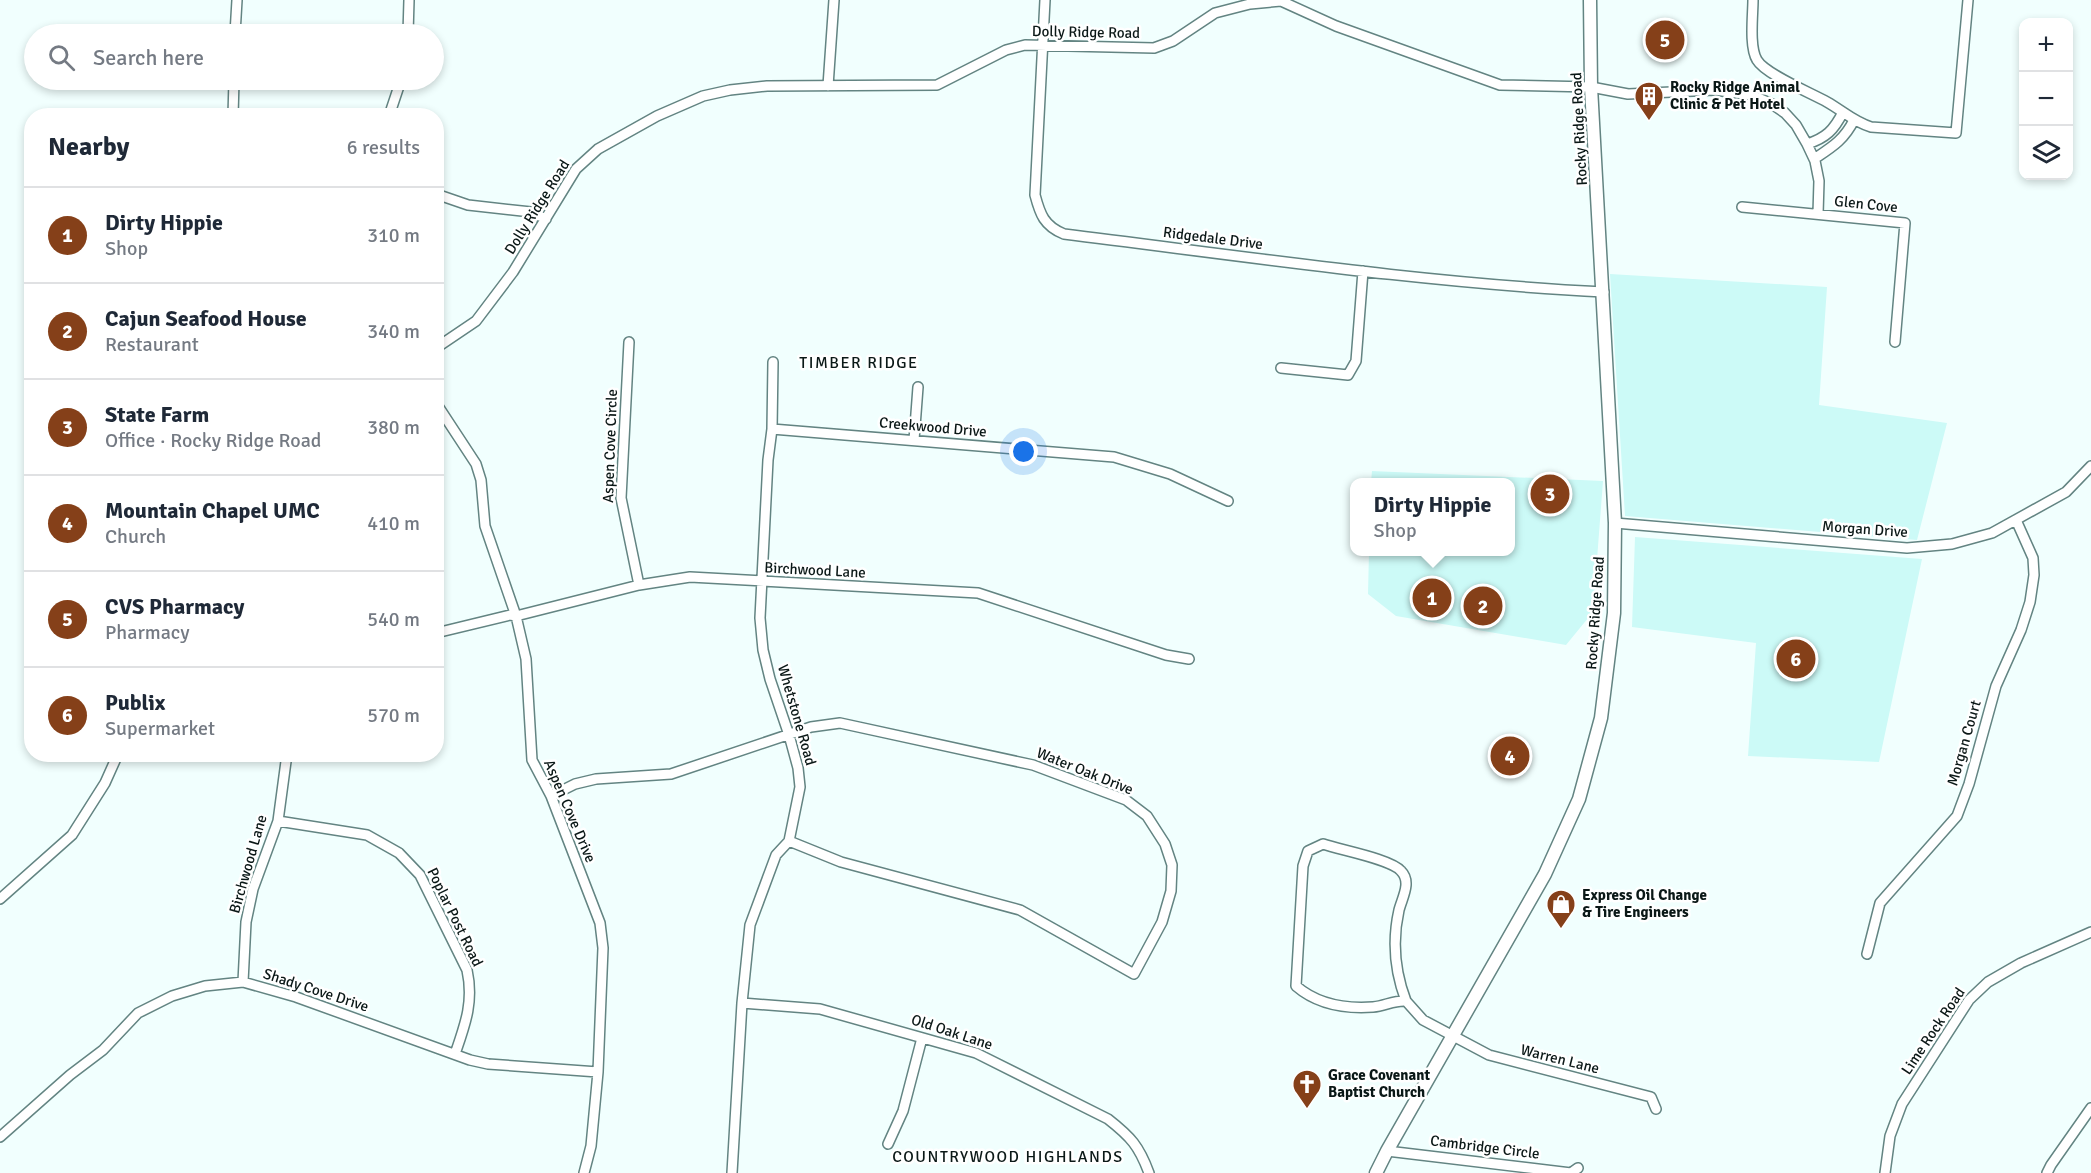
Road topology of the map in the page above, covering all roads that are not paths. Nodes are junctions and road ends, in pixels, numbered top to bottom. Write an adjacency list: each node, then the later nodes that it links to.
1 (237, 0): 9 (street)
2 (409, 0): 10 (street)
3 (834, 0): 12 (street)
4 (1045, 0): 11 (street, Ridgedale Drive)
5 (1281, 0): 11 (street, Dolly Ridge Road); 13 (street, Dolly Ridge Road)
6 (1590, 0): 13 (main road, Rocky Ridge Road)
7 (1753, 0): 18 (street)
8 (1968, 0): 19 (street)
9 (236, 24)
10 (408, 24)
11 (1043, 46): 12 (street, Dolly Ridge Road); 26 (street, Ridgedale Drive)
12 (828, 87): 25 (street, Dolly Ridge Road)
13 (1591, 87): 20 (street, Dolly Ridge Road); 27 (main road, Rocky Ridge Road)
14 (234, 90): 16 (street)
15 (398, 90): 17 (street)
16 (233, 108)
17 (392, 108)
18 (1843, 112): 19 (street); 20 (street)
19 (1854, 120): 21 (street)
20 (1807, 144): 21 (street, Dolly Ridge Road)
21 (1814, 159): 24 (street, Dolly Ridge Road)
22 (444, 197): 25 (street)
23 (1742, 207): 24 (street, Glen Cove)
24 (1818, 214): 29 (street, Glen Cove)
25 (546, 219): 30 (street, Dolly Ridge Road)
26 (1363, 271): 27 (street, Ridgedale Drive); 32 (street)
27 (1604, 292): 40 (main road, Rocky Ridge Road)
28 (629, 342): 42 (street, Aspen Cove Circle)
29 (1895, 342)
30 (444, 343)
31 (773, 362): 35 (street, Whetstone Road)
32 (1281, 368)
33 (918, 387): 36 (street)
34 (444, 415): 43 (street, Aspen Cove Drive)
35 (772, 429): 36 (street, Creekwood Drive); 41 (street, Whetstone Road)
36 (914, 440): 38 (street, Creekwood Drive)
37 (2091, 466): 39 (street, Morgan Drive)
38 (1228, 501)
39 (2016, 520): 40 (street, Morgan Drive); 54 (street, Morgan Court)
40 (1615, 523): 58 (main road, Rocky Ridge Road)
41 (762, 582): 42 (street, Birchwood Lane); 45 (street, Birchwood Lane); 46 (street, Whetstone Road)
42 (639, 585): 43 (street, Birchwood Lane)
43 (516, 616): 44 (street, Birchwood Lane); 49 (street, Aspen Cove Drive)
44 (444, 631)
45 (1189, 659)
46 (789, 735): 49 (street, Water Oak Drive); 51 (street, Whetstone Road); 51 (street, Water Oak Drive)
47 (114, 762): 52 (street)
48 (286, 762): 50 (street, Birchwood Lane)
49 (551, 796): 61 (street, Aspen Cove Drive)
50 (278, 821): 55 (street, Birchwood Lane); 60 (street, Poplar Post Road)
51 (789, 841): 57 (street, Whetstone Road)
52 (0, 899)
53 (2091, 932): 72 (street, Lime Rock Road)
54 (1867, 954)
55 (243, 982): 60 (street, Shady Cove Drive); 64 (street, Shady Cove Drive)
56 (1406, 1001): 56 (street); 58 (street)
57 (742, 1003): 59 (street, Old Oak Lane); 69 (street, Whetstone Road)
58 (1454, 1035): 63 (street, Warren Lane); 66 (main road, Rocky Ridge Road)
59 (922, 1038): 65 (street); 70 (street, Old Oak Lane)
60 (455, 1054): 61 (street, Shady Cove Drive)
61 (598, 1072): 68 (street, Aspen Cove Drive)
62 (2091, 1108): 73 (street)
63 (1656, 1109)
64 (0, 1137)
65 (888, 1144)
66 (1387, 1151): 67 (street, Cambridge Circle); 71 (main road, Rocky Ridge Road)
67 (1578, 1168)
68 (584, 1173)
69 (732, 1173)
70 (1149, 1173)
71 (1376, 1173)
72 (1885, 1173)
73 (2047, 1173)

